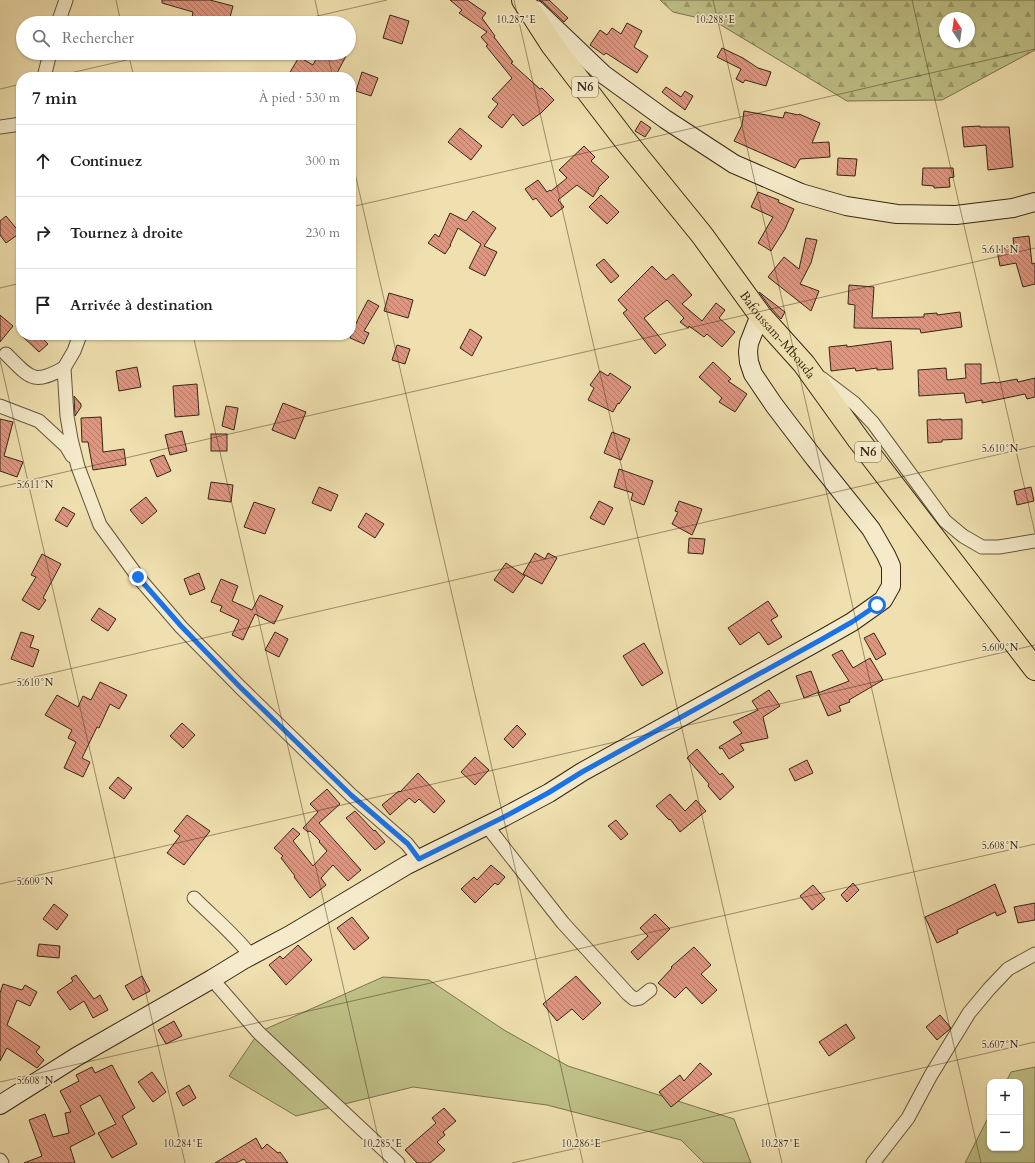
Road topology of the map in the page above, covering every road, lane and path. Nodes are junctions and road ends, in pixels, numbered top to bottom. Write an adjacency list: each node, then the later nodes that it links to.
1 (66, 0): 3 (street)
2 (524, 0): 8 (street); 9 (highway, Bafoussam-Mbouda / N6)
3 (60, 16)
4 (48, 60): 5 (street)
5 (45, 72)
6 (16, 124): 7 (street)
7 (0, 126)
8 (1035, 202)
9 (760, 315): 12 (highway, Bafoussam-Mbouda / N6); 18 (street)
10 (78, 340): 13 (street)
11 (6, 354): 13 (street)
12 (804, 364): 16 (street); 17 (highway, Bafoussam-Mbouda / N6)
13 (64, 368): 15 (street)
14 (0, 406): 15 (street)
15 (77, 462): 19 (street)
16 (1035, 541)
17 (1035, 669)
18 (487, 826): 19 (street); 24 (street)
19 (419, 859): 22 (street)
20 (194, 898): 22 (street)
21 (1035, 954): 29 (street)
22 (251, 956): 23 (street)
23 (212, 980): 25 (street); 28 (street)
24 (650, 990)
25 (0, 1105)
26 (0, 1160): 27 (street)
27 (2, 1163)
28 (398, 1163)
29 (873, 1163)

